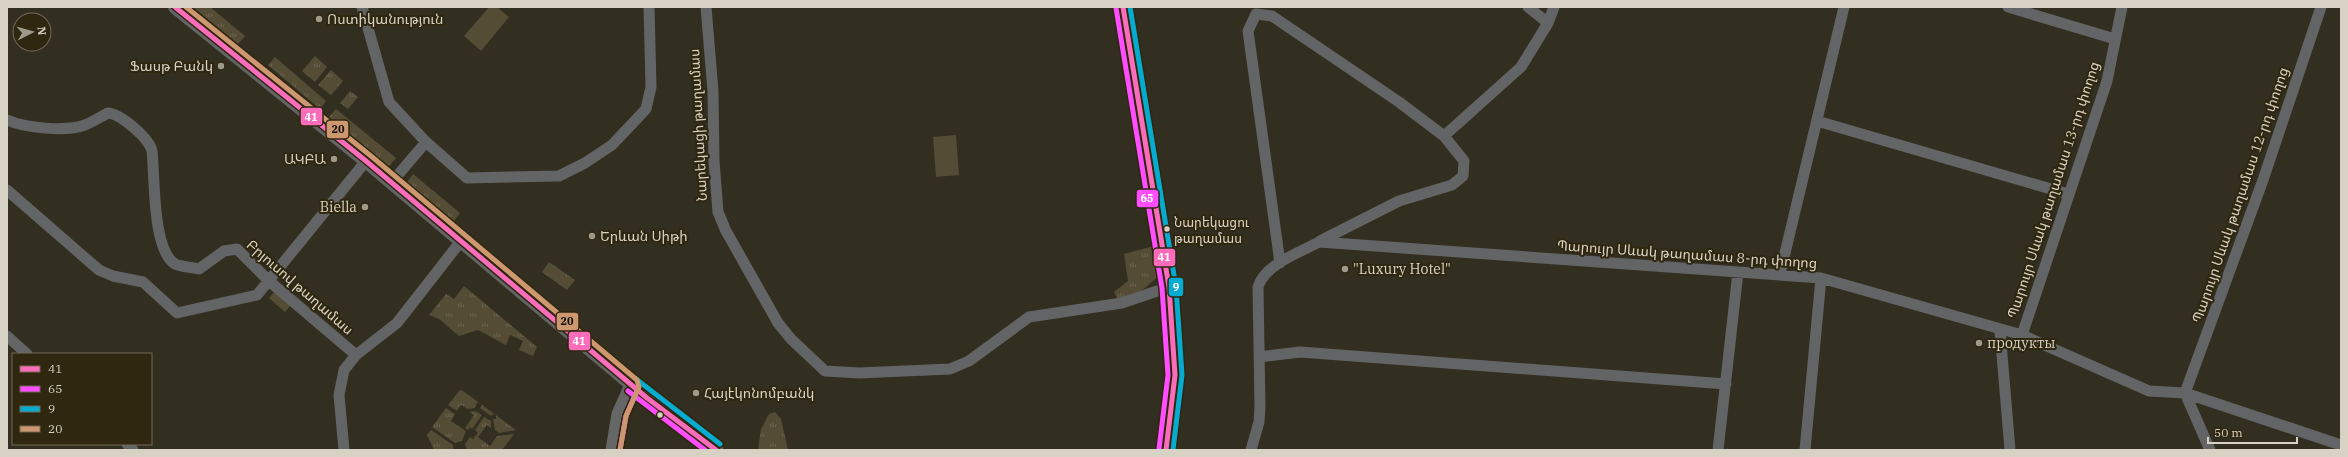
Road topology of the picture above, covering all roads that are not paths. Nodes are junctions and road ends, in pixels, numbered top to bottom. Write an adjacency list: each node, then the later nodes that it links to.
1 (175, 7): 18 (street)
2 (362, 7): 17 (street)
3 (649, 7): 17 (street)
4 (706, 7): 29 (street, Նարեկացի թաղամաս)
5 (1123, 7): 29 (main road)
6 (1528, 7): 12 (street)
7 (1554, 7): 12 (street)
8 (1844, 7): 15 (street)
9 (2008, 7): 13 (street)
10 (2122, 7): 13 (street, Պարույր Սևակ թաղամաս 13-րդ փողոց)
11 (2321, 7): 38 (street, Պարույր Սևակ թաղամաս 12-րդ փողոց)
12 (1548, 23): 16 (street)
13 (2115, 39): 21 (street, Պարույր Սևակ թաղամաս 13-րդ փողոց)
14 (7, 120): 28 (street, Բրյուսով թաղամաս)
15 (1817, 121): 21 (street); 26 (street)
16 (1444, 136): 23 (street); 24 (street)
17 (426, 142): 19 (street)
18 (366, 161): 19 (street); 28 (street)
19 (392, 183): 22 (street)
20 (7, 190): 28 (street)
21 (2068, 194): 31 (street, Պարույր Սևակ թաղամաս 13-րդ փողոց)
22 (461, 241): 34 (street); 37 (street)
23 (1319, 242): 24 (street); 25 (street, Պարույր Սևակ թաղամաս 8-րդ փողոց)
24 (1280, 263): 35 (street)
25 (1738, 272): 26 (street, Պարույր Սևակ թաղամաս 8-րդ փողոց); 36 (street)
26 (1780, 274): 27 (street, Պարույր Սևակ թաղամաս 8-րդ փողոց)
27 (1820, 278): 30 (street, Պարույր Սևակ թաղամաս 8-րդ փողոց); 46 (street)
28 (269, 281): 34 (street, Բրյուսով թաղամաս)
29 (1169, 287): 43 (main road)
30 (2000, 330): 31 (street, Պարույր Սևակ թաղամաս 8-րդ փողոց); 47 (street)
31 (2022, 335): 38 (street, Պարույր Սևակ թաղամաս 8-րդ փողոց)
32 (7, 336): 33 (street)
33 (26, 353)
34 (356, 355): 40 (street)
35 (1259, 357): 36 (street); 44 (street)
36 (1726, 384): 45 (street)
37 (632, 385): 41 (main road); 42 (main road)
38 (2185, 393): 39 (street, Պարույր Սևակ թաղամաս 8-րդ փողոց); 48 (street)
39 (2341, 445)
40 (344, 450)
41 (613, 450)
42 (716, 450)
43 (1166, 450)
44 (1251, 450)
45 (1718, 450)
46 (1805, 450)
47 (2010, 450)
48 (2210, 450)

